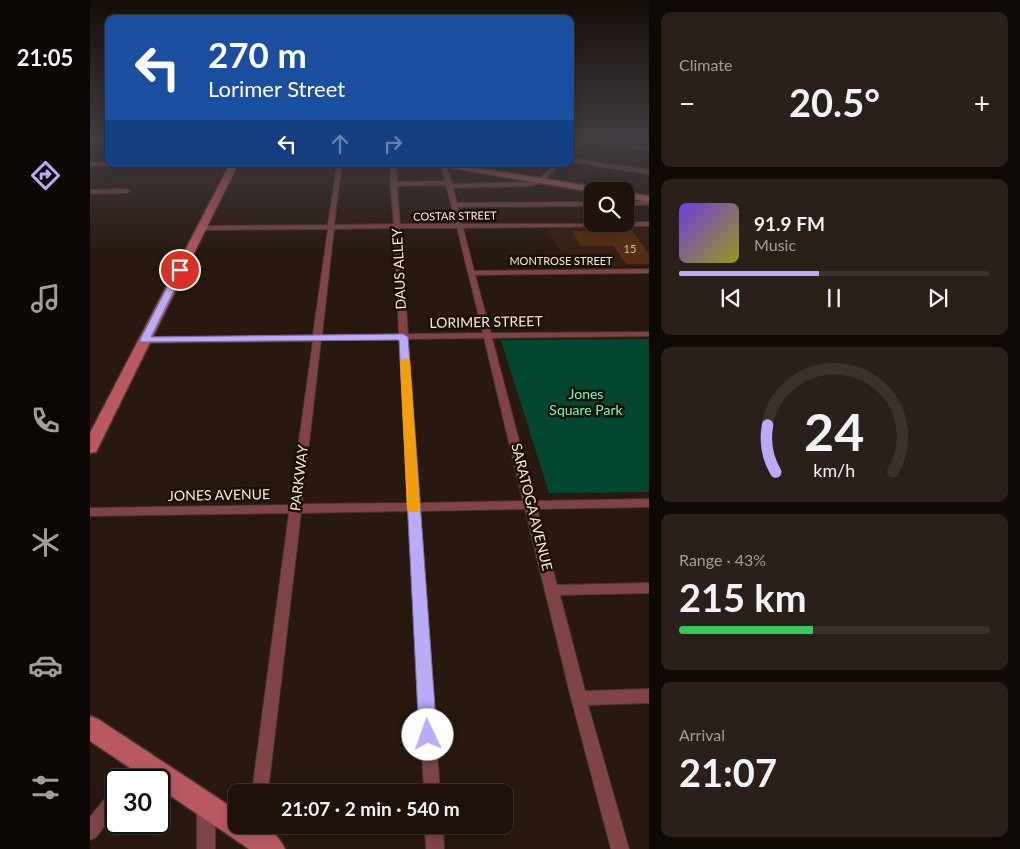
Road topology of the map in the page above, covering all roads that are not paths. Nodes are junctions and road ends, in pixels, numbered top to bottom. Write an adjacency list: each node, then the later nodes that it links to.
1 (227, 178): 23 (street)
2 (337, 178): 21 (street, PARKWAY)
3 (393, 178): 8 (street, DAUS ALLEY)
4 (447, 178): 9 (street, SARATOGA AVENUE)
5 (521, 178): 7 (street)
6 (544, 178): 7 (street)
7 (540, 181): 9 (street); 10 (street)
8 (393, 184): 9 (street); 22 (street, DAUS ALLEY)
9 (449, 185): 18 (street, SARATOGA AVENUE)
10 (584, 188)
11 (90, 192): 12 (street)
12 (127, 192)
13 (634, 196): 14 (street)
14 (649, 199)
15 (634, 203): 16 (street)
16 (649, 203)
17 (584, 204): 18 (street)
18 (456, 205): 20 (street, SARATOGA AVENUE)
19 (649, 224): 20 (street, COSTAR STREET)
20 (461, 226): 22 (street, COSTAR STREET); 25 (street, SARATOGA AVENUE)
21 (331, 227): 22 (street, COSTAR STREET); 23 (street, COSTAR STREET); 29 (street, PARKWAY)
22 (397, 227): 28 (street, DAUS ALLEY)
23 (201, 228): 30 (street)
24 (649, 271): 25 (street, MONTROSE STREET)
25 (472, 273): 27 (street, SARATOGA AVENUE)
26 (649, 334): 27 (street, LORIMER STREET)
27 (487, 336): 28 (street, LORIMER STREET); 33 (street, SARATOGA AVENUE)
28 (403, 337): 29 (street, LORIMER STREET); 34 (street, DAUS ALLEY)
29 (316, 338): 30 (street, LORIMER STREET); 35 (street, PARKWAY)
30 (145, 340): 31 (street)
31 (90, 448)
32 (649, 503): 33 (street, JONES AVENUE)
33 (532, 505): 34 (street, JONES AVENUE); 38 (street, SARATOGA AVENUE)
34 (413, 507): 35 (street, JONES AVENUE); 44 (street, DAUS ALLEY)
35 (295, 508): 36 (street, JONES AVENUE); 43 (street, PARKWAY)
36 (90, 512)
37 (649, 588): 38 (street)
38 (553, 590): 40 (street, SARATOGA AVENUE)
39 (649, 696): 40 (street)
40 (579, 698): 53 (street, SARATOGA AVENUE)
41 (90, 727): 42 (street)
42 (134, 769)
43 (261, 784)
44 (431, 784)
45 (170, 788): 46 (street)
46 (206, 806): 50 (street); 51 (street)
47 (105, 812): 48 (street)
48 (90, 831)
49 (434, 834): 52 (street)
50 (261, 837)
51 (206, 849)
52 (435, 849)
53 (620, 849)

